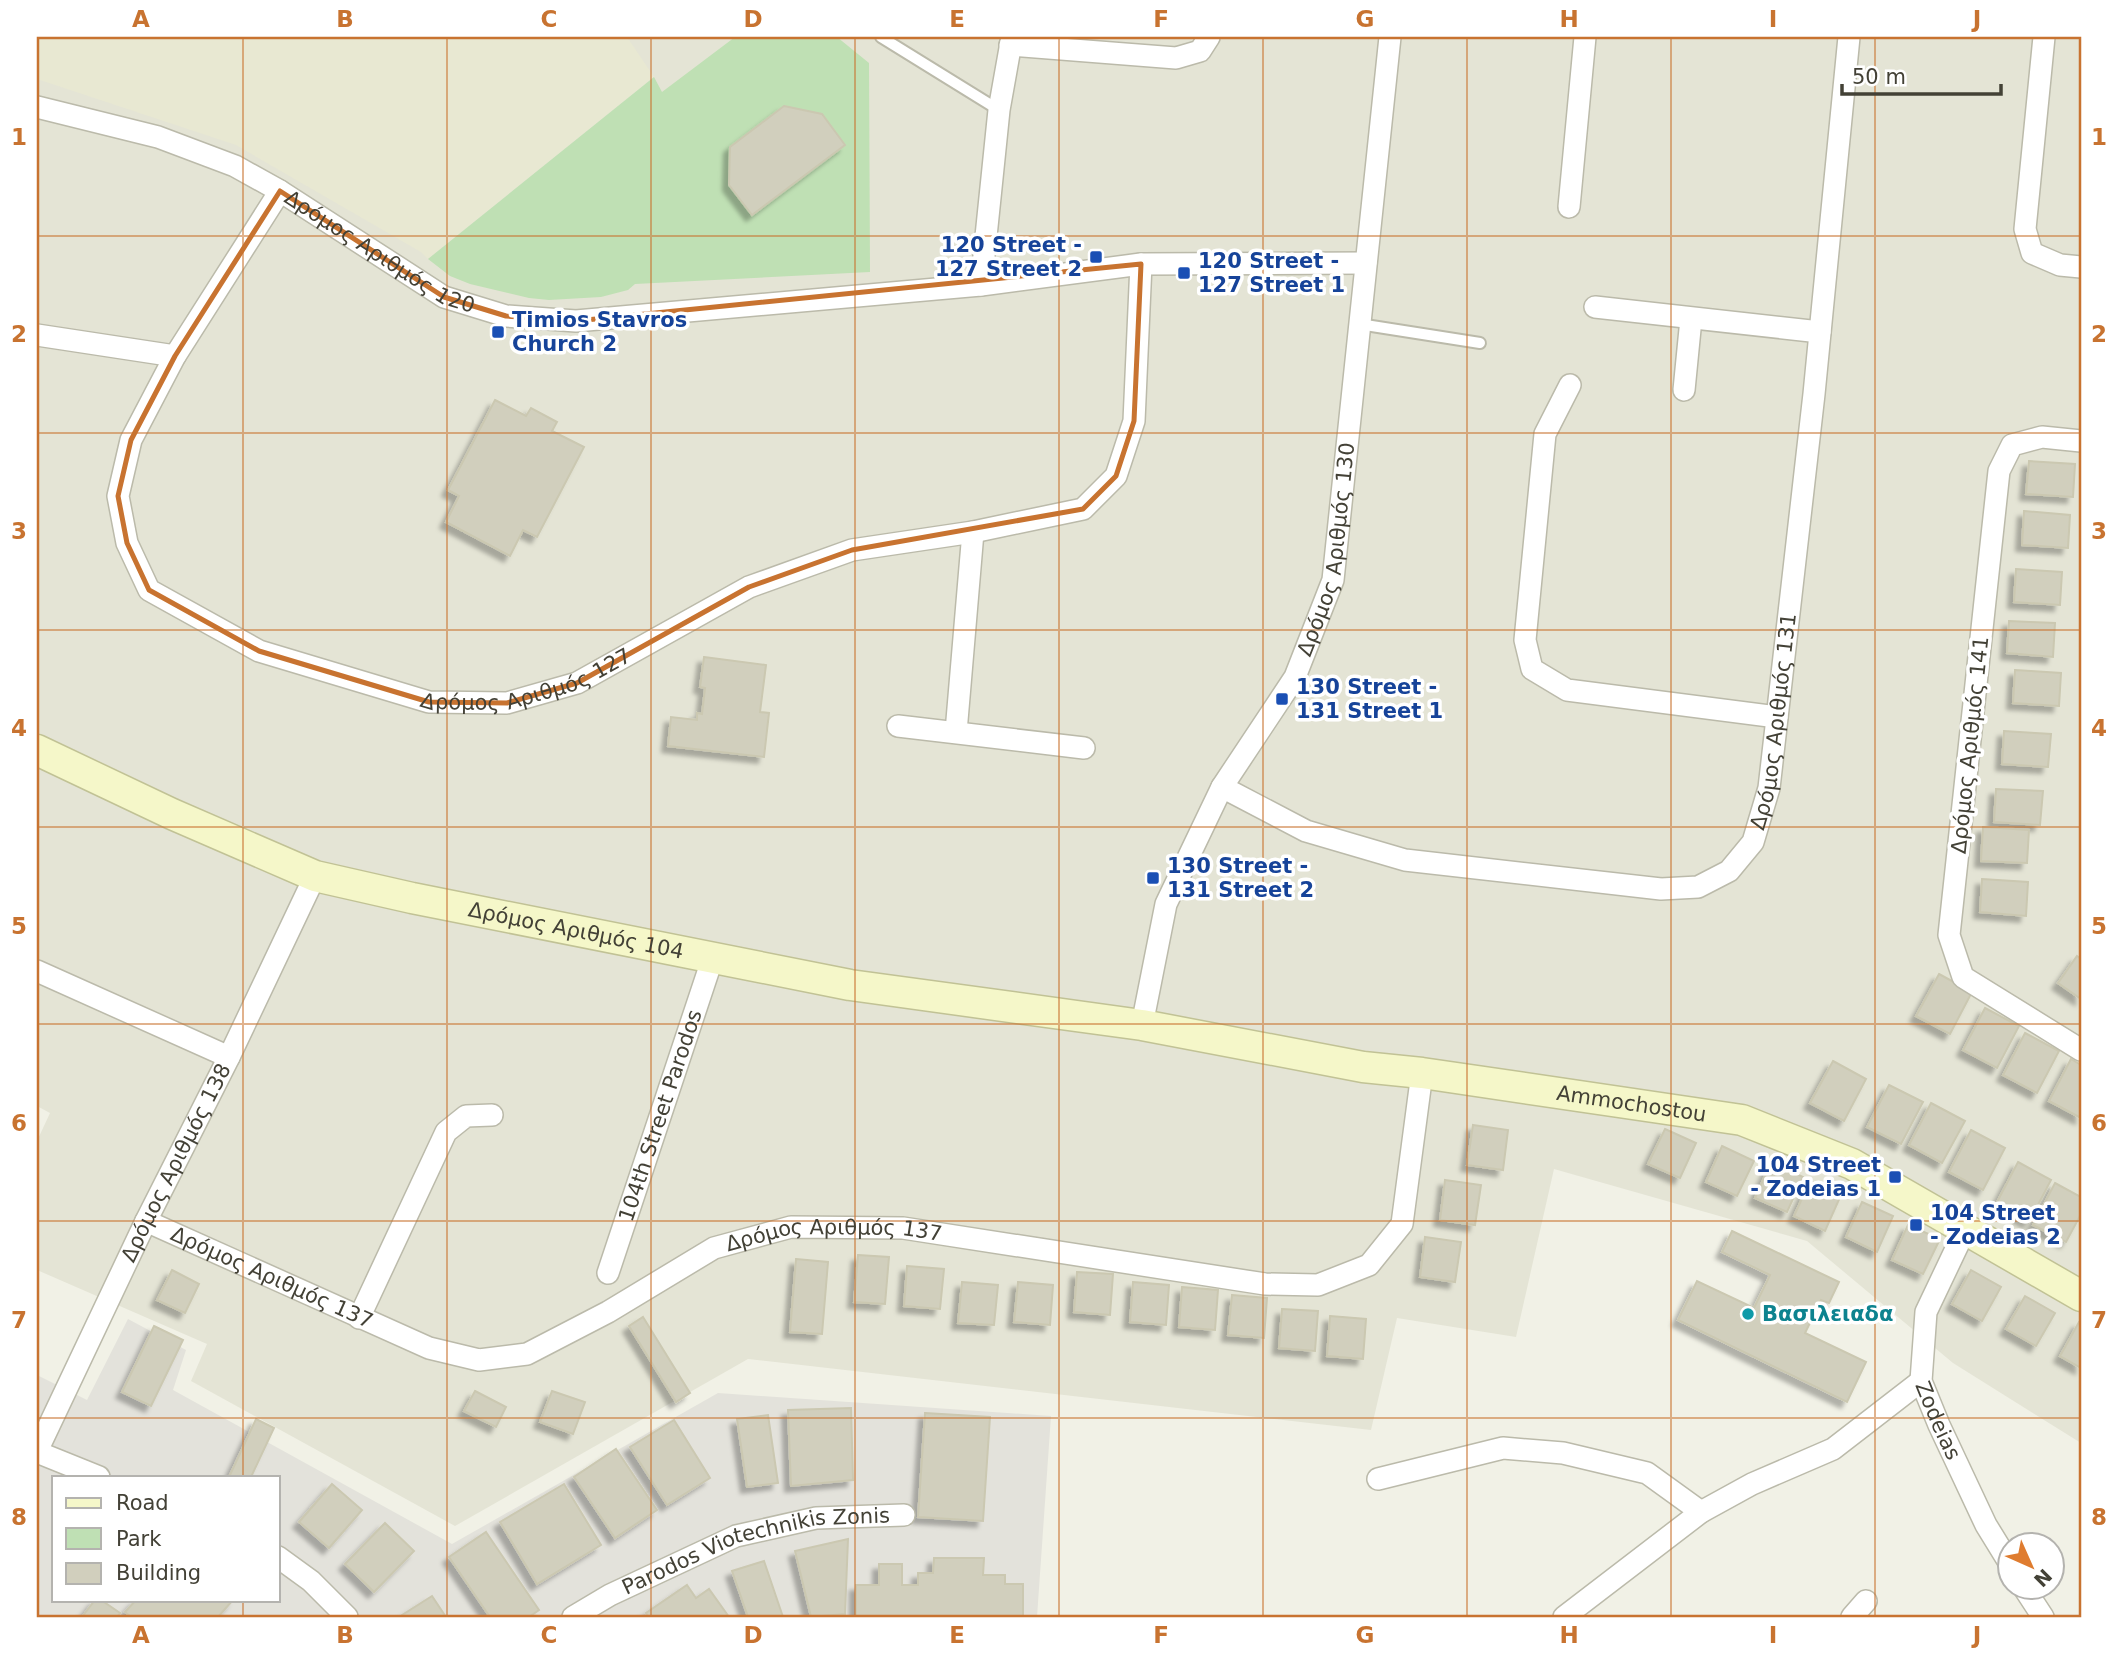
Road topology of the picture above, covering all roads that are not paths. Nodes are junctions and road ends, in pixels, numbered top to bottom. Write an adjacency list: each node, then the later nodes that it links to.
1 (881, 37): 9 (lane)
2 (1209, 37): 7 (street)
3 (1391, 37): 12 (street, Δρόμος Αριθμός 130)
4 (1585, 37): 11 (street)
5 (1849, 37): 19 (street, Δρόμος Αριθμός 131)
6 (2043, 37): 14 (street)
7 (1011, 41): 9 (street)
8 (37, 107): 10 (street, Δρόμος Αριθμός 120)
9 (999, 110): 15 (street)
10 (280, 191): 15 (street, Δρόμος Αριθμός 120); 22 (street, Δρόμος Αριθμός 127)
11 (1569, 207)
12 (1366, 262): 13 (street, Δρόμος Αριθμός 120); 18 (street, Δρόμος Αριθμός 130)
13 (1141, 264): 15 (street, Δρόμος Αριθμός 120); 26 (street, Δρόμος Αριθμός 127)
14 (2081, 267)
15 (981, 285)
16 (1595, 307): 17 (street)
17 (1691, 319): 19 (street); 24 (street)
18 (1359, 324): 21 (lane); 32 (street, Δρόμος Αριθμός 130)
19 (1820, 332): 27 (street, Δρόμος Αριθμός 131)
20 (37, 335): 22 (street)
21 (1480, 343)
22 (175, 356): 26 (street, Δρόμος Αριθμός 127)
23 (1570, 386): 27 (street)
24 (1684, 390)
25 (2081, 441): 37 (street, Δρόμος Αριθμός 141)
26 (973, 532): 29 (street)
27 (1777, 717): 32 (street, Δρόμος Αριθμός 131)
28 (898, 726): 29 (street)
29 (956, 732): 30 (street)
30 (1084, 748)
31 (37, 750): 33 (street, Δρόμος Αριθμός 104)
32 (1222, 787): 36 (street, Δρόμος Αριθμός 130)
33 (315, 876): 34 (street, Δρόμος Αριθμός 104); 38 (street, Δρόμος Αριθμός 138)
34 (713, 957): 36 (street, Δρόμος Αριθμός 104); 43 (street, 104th Street Parodos)
35 (37, 971): 38 (street)
36 (1142, 1025): 39 (street, Ammochostou)
37 (2081, 1050)
38 (229, 1057): 41 (street, Δρόμος Αριθμός 138)
39 (1422, 1073): 42 (street, Ammochostou); 45 (street, Δρόμος Αριθμός 137)
40 (492, 1115): 45 (street)
41 (146, 1221): 45 (street, Δρόμος Αριθμός 137); 47 (street, Δρόμος Αριθμός 138)
42 (1965, 1230): 44 (street, Ammochostou); 46 (street, Zodeias)
43 (608, 1273)
44 (2081, 1296)
45 (359, 1318)
46 (1921, 1381): 50 (street); 52 (street, Zodeias)
47 (37, 1451): 48 (street)
48 (97, 1476)
49 (1378, 1479): 50 (street)
50 (1701, 1512): 57 (street)
51 (904, 1515): 56 (street, Parodos Viotechnikis Zonis)
52 (1996, 1541)
53 (280, 1558): 55 (street)
54 (2034, 1602): 58 (street)
55 (347, 1617)
56 (573, 1617)
57 (1564, 1617)
58 (2043, 1617)

